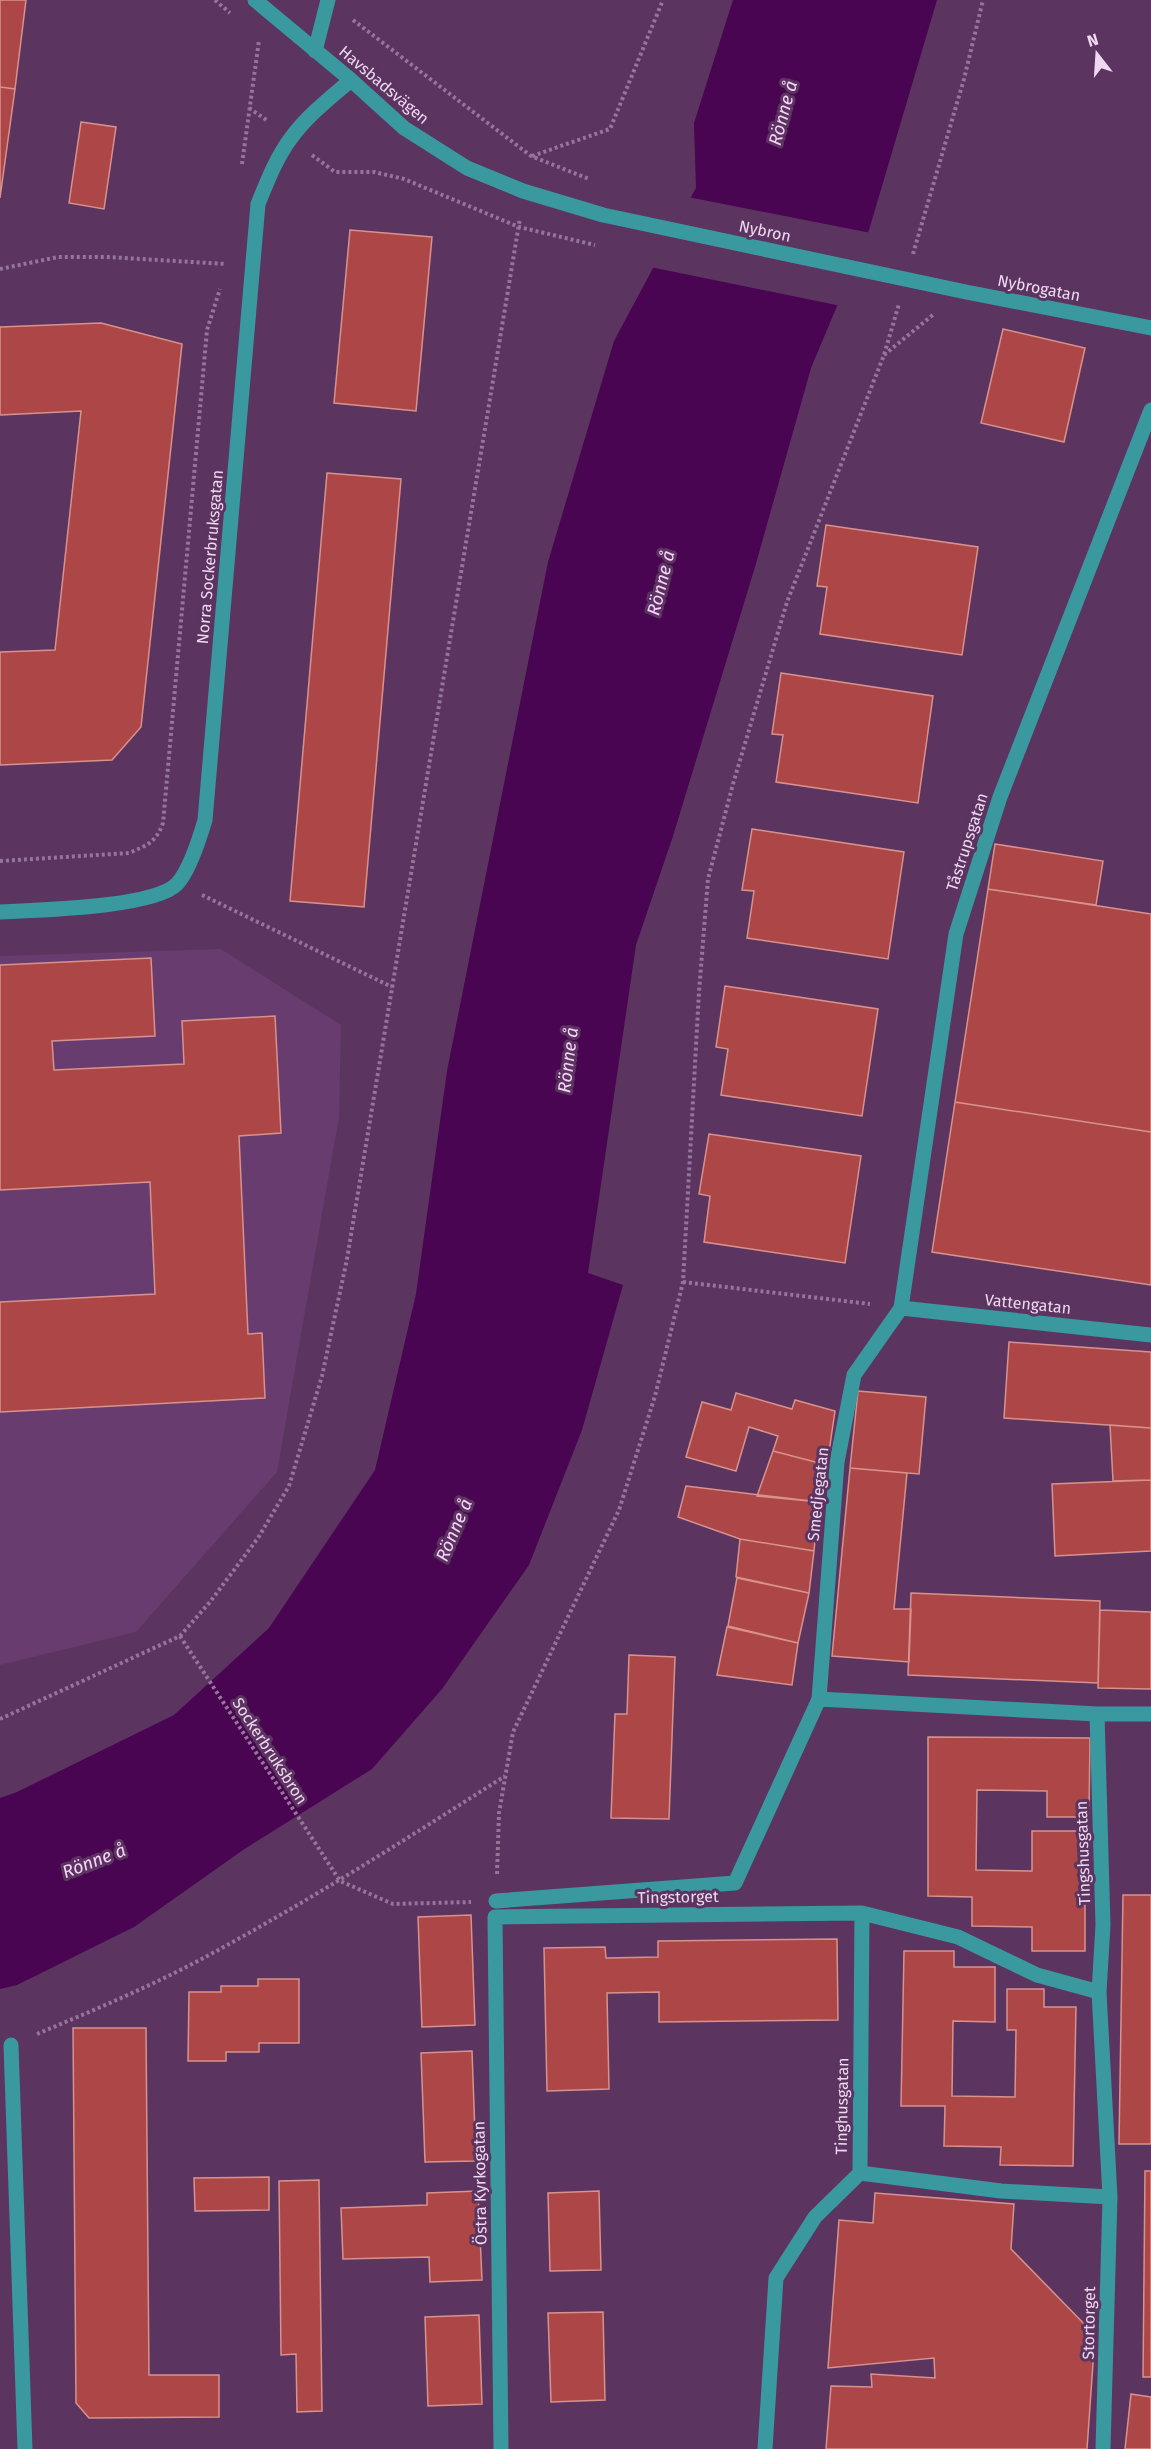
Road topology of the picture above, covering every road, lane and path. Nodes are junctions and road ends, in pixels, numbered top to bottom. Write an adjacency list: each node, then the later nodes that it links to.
1 (255, 0): 6 (street, Havsbadsvägen)
2 (663, 0): 10 (path)
3 (983, 0): 15 (path)
4 (328, 1): 6 (street); 10 (path)
5 (259, 40): 8 (path)
6 (315, 51): 7 (street, Havsbadsvägen)
7 (351, 80): 9 (street, Norra Sockerbruksgatan); 13 (street, Havsbadsvägen)
8 (249, 108): 9 (path); 11 (path)
9 (291, 138): 14 (path); 27 (street, Norra Sockerbruksgatan)
10 (531, 156): 12 (path)
11 (240, 175)
12 (592, 180)
13 (603, 216): 19 (street, Nybron)
14 (519, 227): 16 (path); 29 (path)
15 (919, 233)
16 (592, 244)
17 (0, 269): 18 (path)
18 (225, 275)
19 (920, 282): 23 (street, Nybrogatan)
20 (221, 286): 26 (path)
21 (934, 314): 24 (path)
22 (893, 327): 24 (path)
23 (1151, 328)
24 (884, 355): 30 (path)
25 (1151, 410): 31 (street, Tåstrupsgatan)
26 (0, 861)
27 (177, 883): 28 (street); 29 (path)
28 (0, 912)
29 (392, 987): 33 (path)
30 (683, 1282): 31 (path); 38 (path)
31 (901, 1308): 32 (street, Vattengatan); 34 (street, Smedjegatan)
32 (1151, 1335)
33 (180, 1636): 37 (path); 39 (path, Sockerbruksbron)
34 (819, 1699): 35 (street); 40 (street)
35 (1097, 1714): 36 (street); 43 (street, Tingshusgatan)
36 (1151, 1714)
37 (0, 1719)
38 (506, 1775): 39 (path); 40 (path)
39 (340, 1881): 40 (path); 44 (path)
40 (496, 1901)
41 (862, 1914): 42 (street, Tingstorget); 43 (street); 45 (street, Tinghusgatan)
42 (495, 1917): 48 (street, Östra Kyrkogatan)
43 (1099, 1992): 46 (street, Tingshusgatan)
44 (11, 2046): 47 (street)
45 (860, 2173): 46 (street); 49 (street, Tinghusgatan)
46 (1110, 2197): 50 (street, Stortorget)
47 (25, 2449)
48 (501, 2449)
49 (765, 2449)
50 (1103, 2449)

